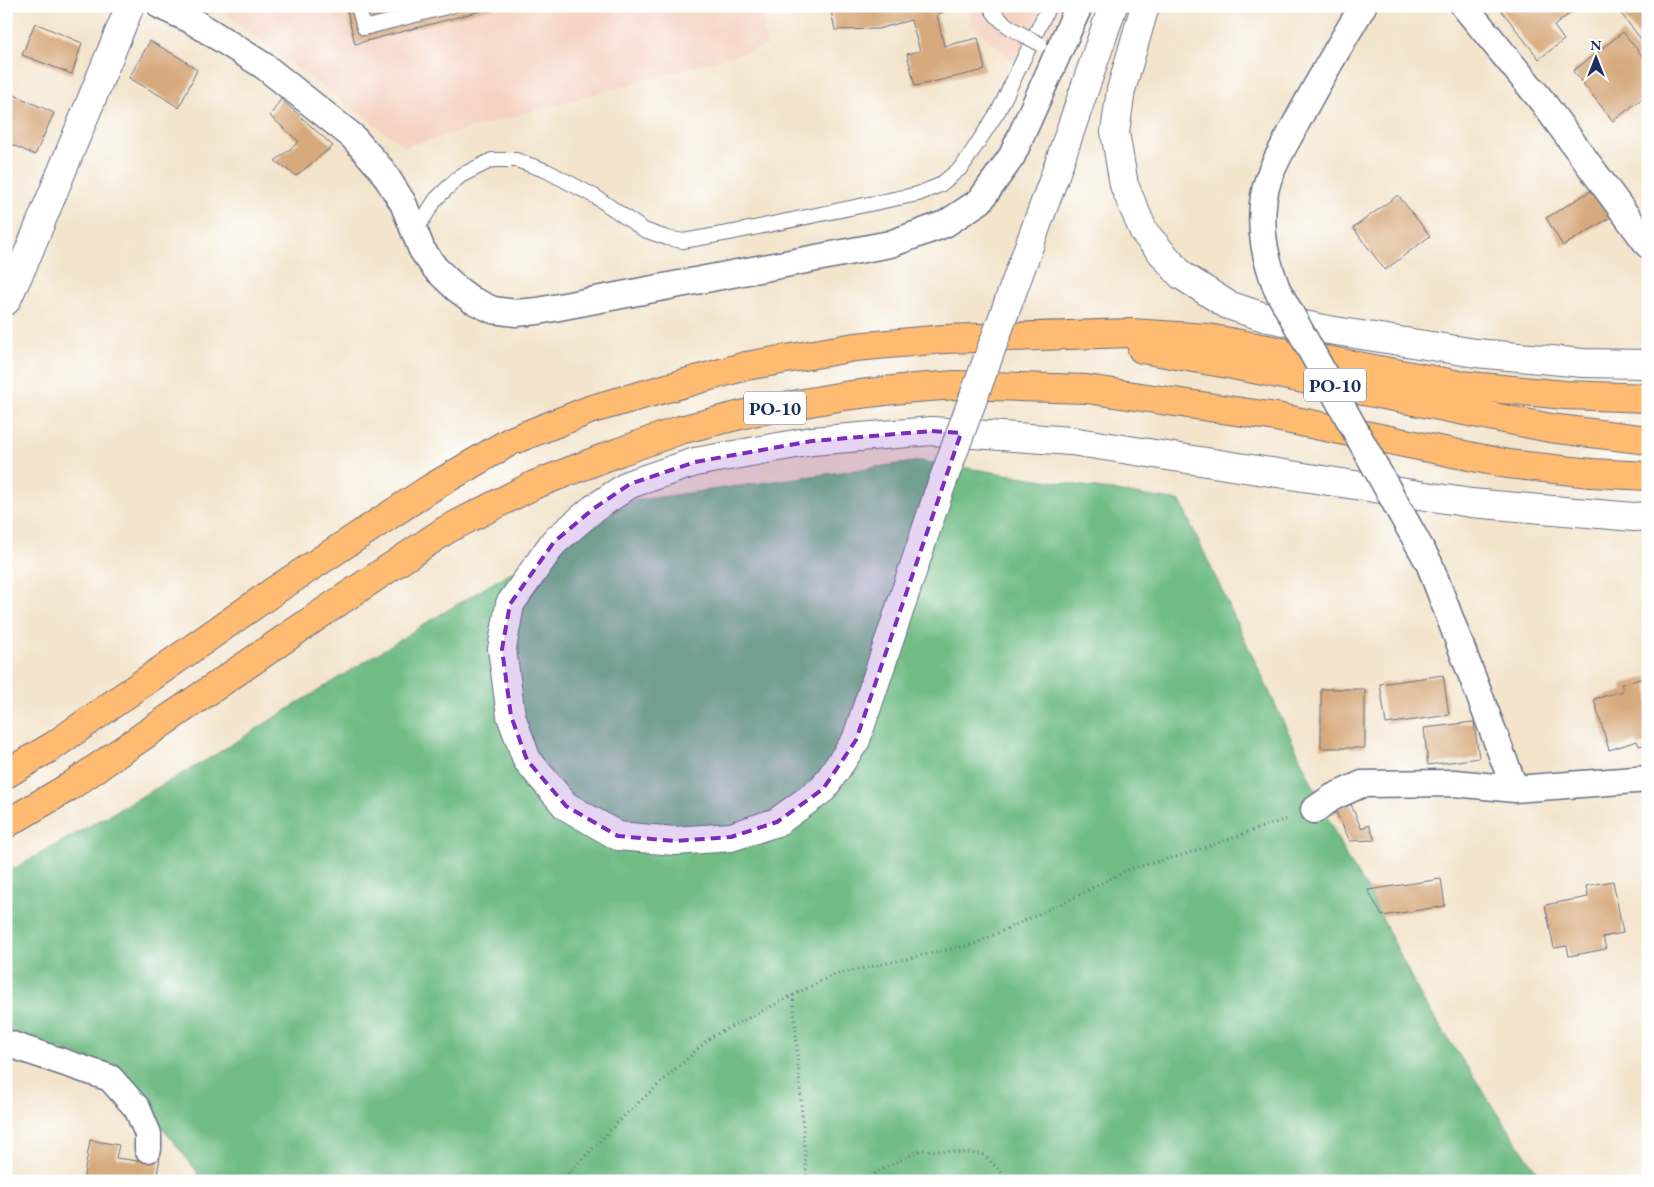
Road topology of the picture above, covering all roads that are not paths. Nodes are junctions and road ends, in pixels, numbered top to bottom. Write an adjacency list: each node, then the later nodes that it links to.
1 (130, 6): 15 (street)
2 (161, 6): 13 (street)
3 (358, 6): 4 (lane)
4 (451, 6)
5 (990, 6): 12 (lane, bridge)
6 (1049, 6): 13 (lane)
7 (1079, 6): 12 (street)
8 (1113, 6): 21 (street, bridge)
9 (1145, 6): 17 (street)
10 (1363, 6): 24 (street, bridge)
11 (1464, 6): 14 (street)
12 (1052, 42): 13 (street)
13 (416, 232)
14 (1648, 246)
15 (6, 301)
16 (1021, 337): 18 (highway); 19 (highway, PO-10); 22 (highway, PO-10)
17 (1648, 364)
18 (1648, 398)
19 (1648, 440)
20 (1648, 476): 26 (highway, PO-10)
21 (1648, 516)
22 (6, 774)
23 (1648, 779): 24 (street)
24 (1515, 789): 25 (street)
25 (1314, 810)
26 (6, 824)
27 (6, 1043): 28 (street)
28 (148, 1149)

